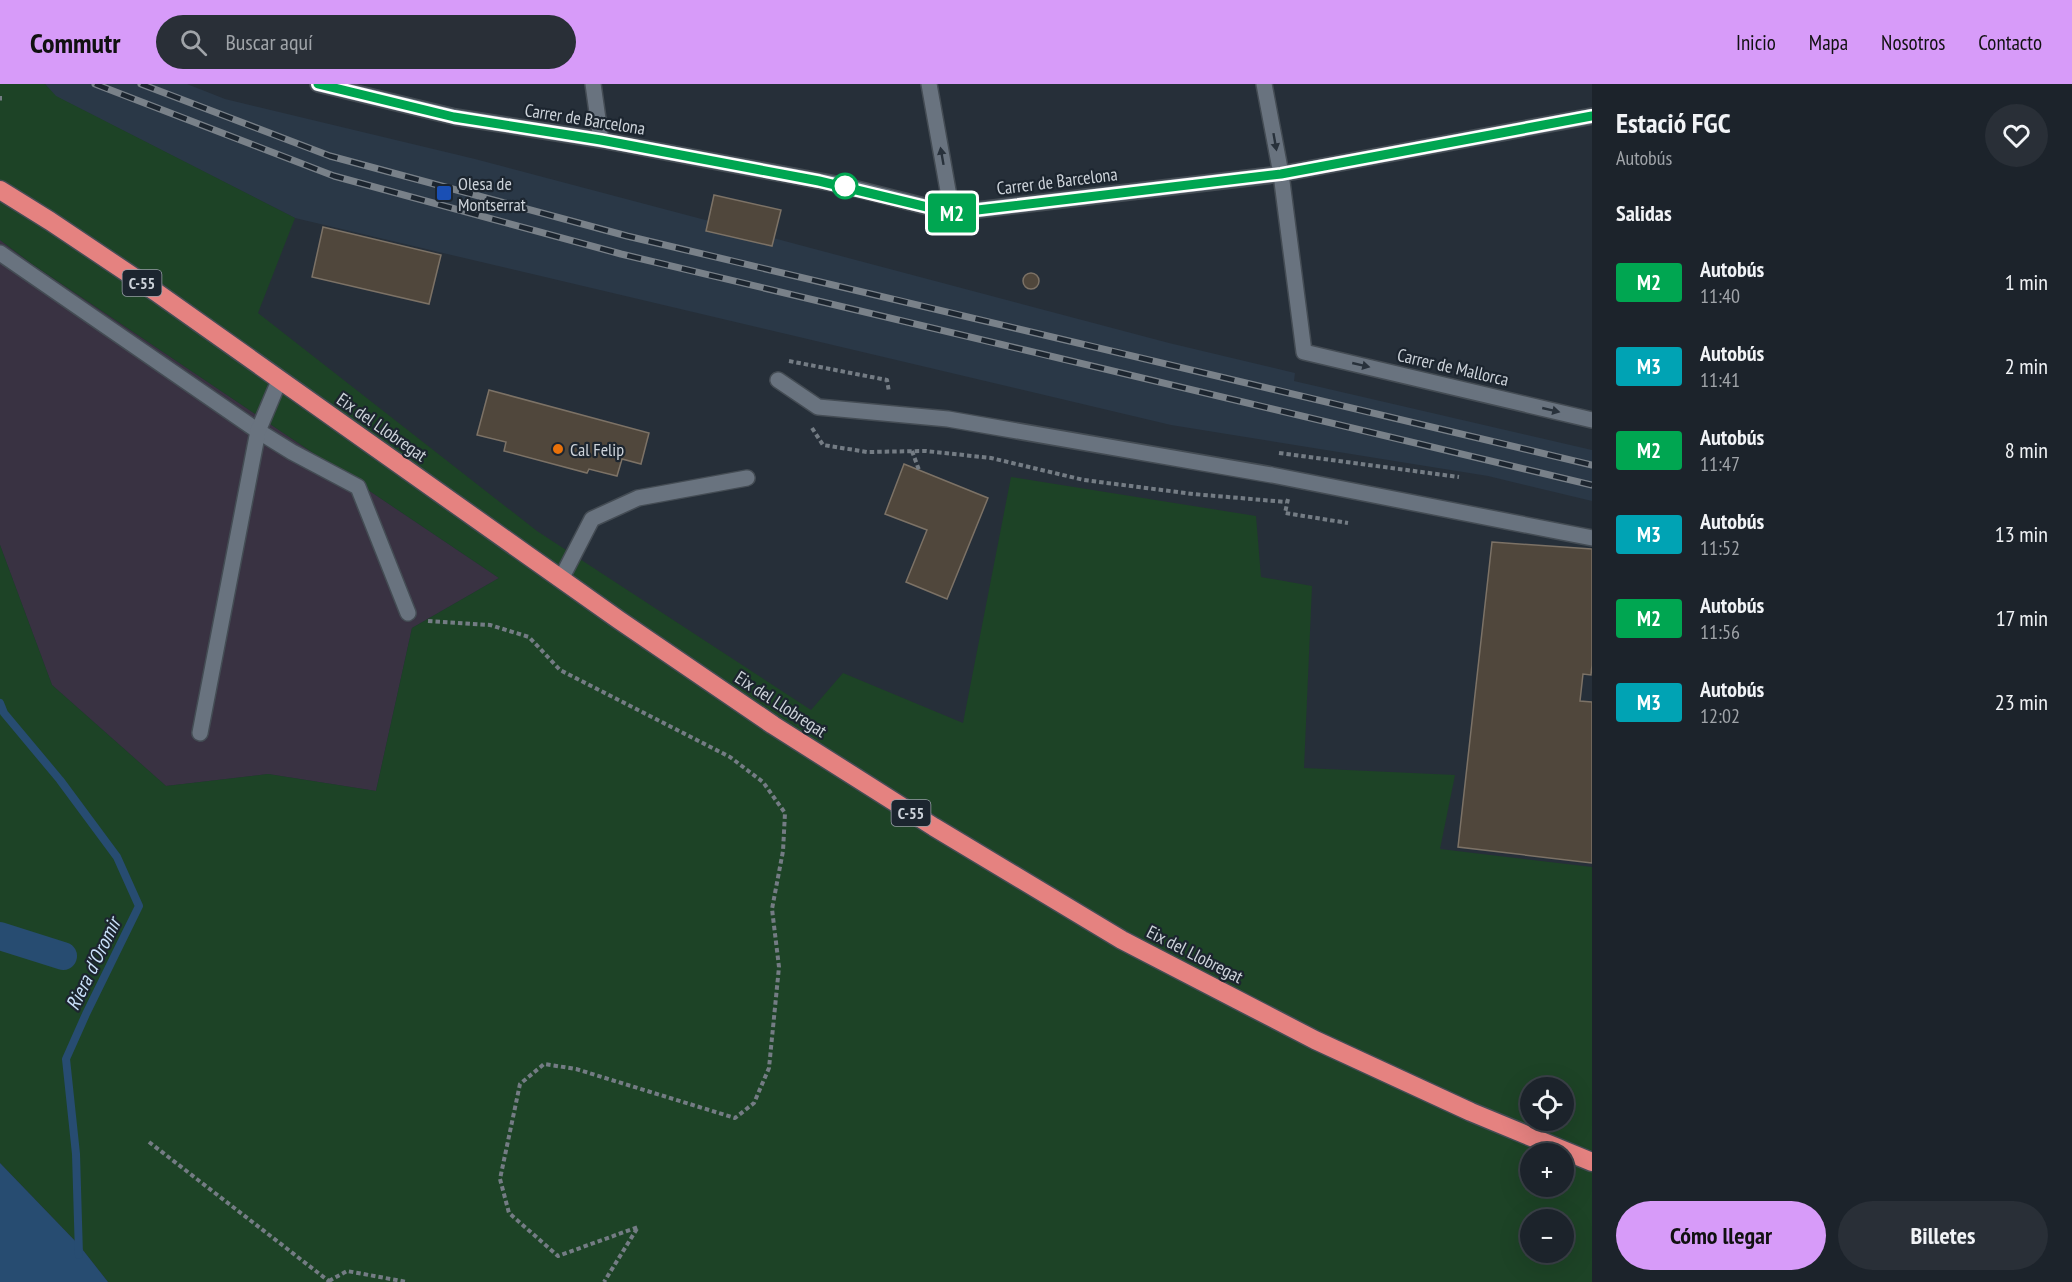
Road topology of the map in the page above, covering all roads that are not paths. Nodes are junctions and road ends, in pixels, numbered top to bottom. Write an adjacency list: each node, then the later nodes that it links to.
1 (593, 84): 6 (street)
2 (929, 84): 9 (street, one-way to 2)
3 (1264, 84): 7 (street, one-way to 7)
4 (322, 85): 6 (street, Carrer de Barcelona)
5 (1592, 116): 7 (street, Carrer de Barcelona)
6 (601, 140): 9 (street, Carrer de Barcelona)
7 (1281, 174): 9 (street, Carrer de Barcelona); 13 (street, Carrer de Mallorca, one-way to 13)
8 (0, 190): 12 (highway, Eix del Llobregat / C-55)
9 (952, 213)
10 (0, 253): 14 (street)
11 (778, 380): 16 (street)
12 (279, 381): 14 (street); 17 (highway, Eix del Llobregat / C-55)
13 (1592, 420)
14 (258, 431): 18 (street); 19 (street)
15 (747, 478): 17 (street)
16 (1592, 538)
17 (561, 579): 20 (highway, Eix del Llobregat / C-55)
18 (408, 613)
19 (200, 733)
20 (1592, 1162)

